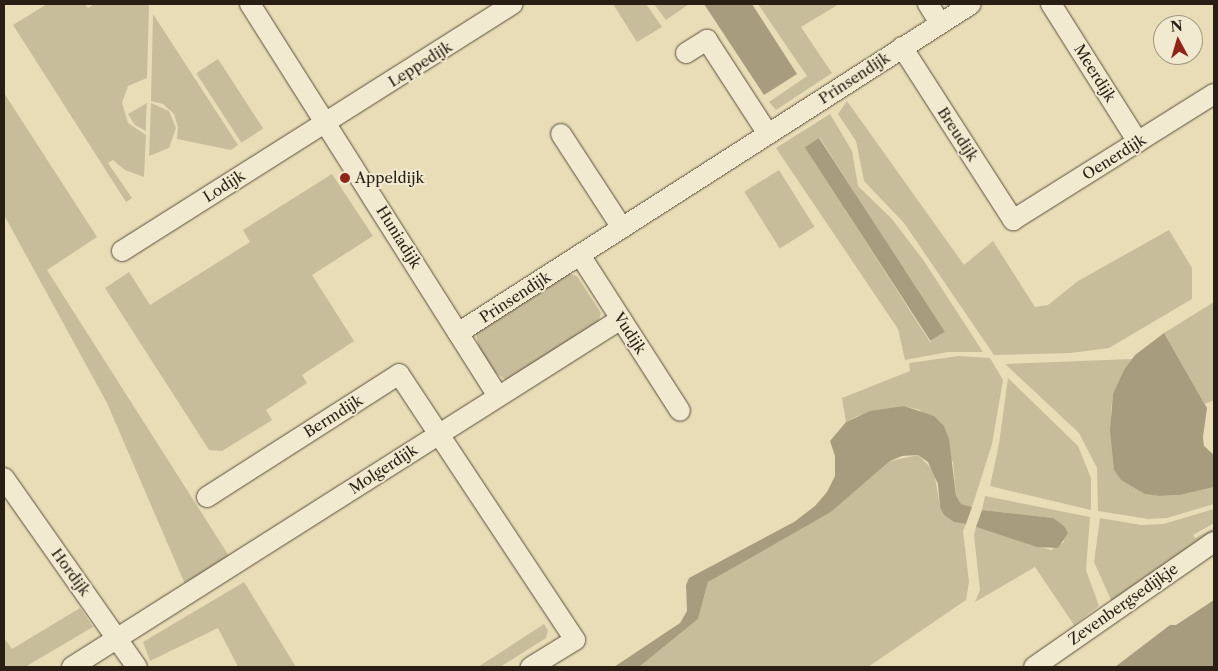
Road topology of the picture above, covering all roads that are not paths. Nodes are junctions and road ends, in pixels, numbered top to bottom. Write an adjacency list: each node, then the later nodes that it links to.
1 (250, 4): 10 (street, Huniadijk)
2 (512, 4): 10 (street, Leppedijk)
3 (928, 4): 6 (street)
4 (971, 4): 6 (street, Prinsendijk)
5 (1051, 4): 13 (street, Meerdijk)
6 (940, 23): 7 (street, Prinsendijk)
7 (902, 47): 12 (street, Prinsendijk); 14 (street, Breudijk)
8 (686, 53): 12 (street)
9 (1214, 94): 13 (street, Oenerdijk)
10 (326, 122): 16 (street, Lodijk); 19 (street, Huniadijk)
11 (561, 134): 15 (street)
12 (768, 134): 15 (street, Prinsendijk)
13 (1138, 142): 14 (street, Oenerdijk)
14 (1013, 220)
15 (622, 228): 17 (street, Prinsendijk)
16 (122, 251)
17 (580, 255): 18 (street, Vudijk); 19 (street, Prinsendijk)
18 (621, 319): 20 (street); 21 (street, Vudijk)
19 (458, 333): 20 (street, Huniadijk)
20 (498, 396): 22 (street)
21 (680, 411)
22 (440, 433): 24 (street, Bermdijk); 26 (street, Molgerdijk); 30 (street)
23 (4, 478): 26 (street, Hordijk)
24 (207, 497)
25 (1214, 542): 31 (street, Zevenbergsedijkje)
26 (119, 640): 27 (street, Molgerdijk); 28 (street, Molgerdijk); 29 (street, Hordijk)
27 (72, 667)
28 (84, 667)
29 (137, 667)
30 (531, 667)
31 (1034, 667)

